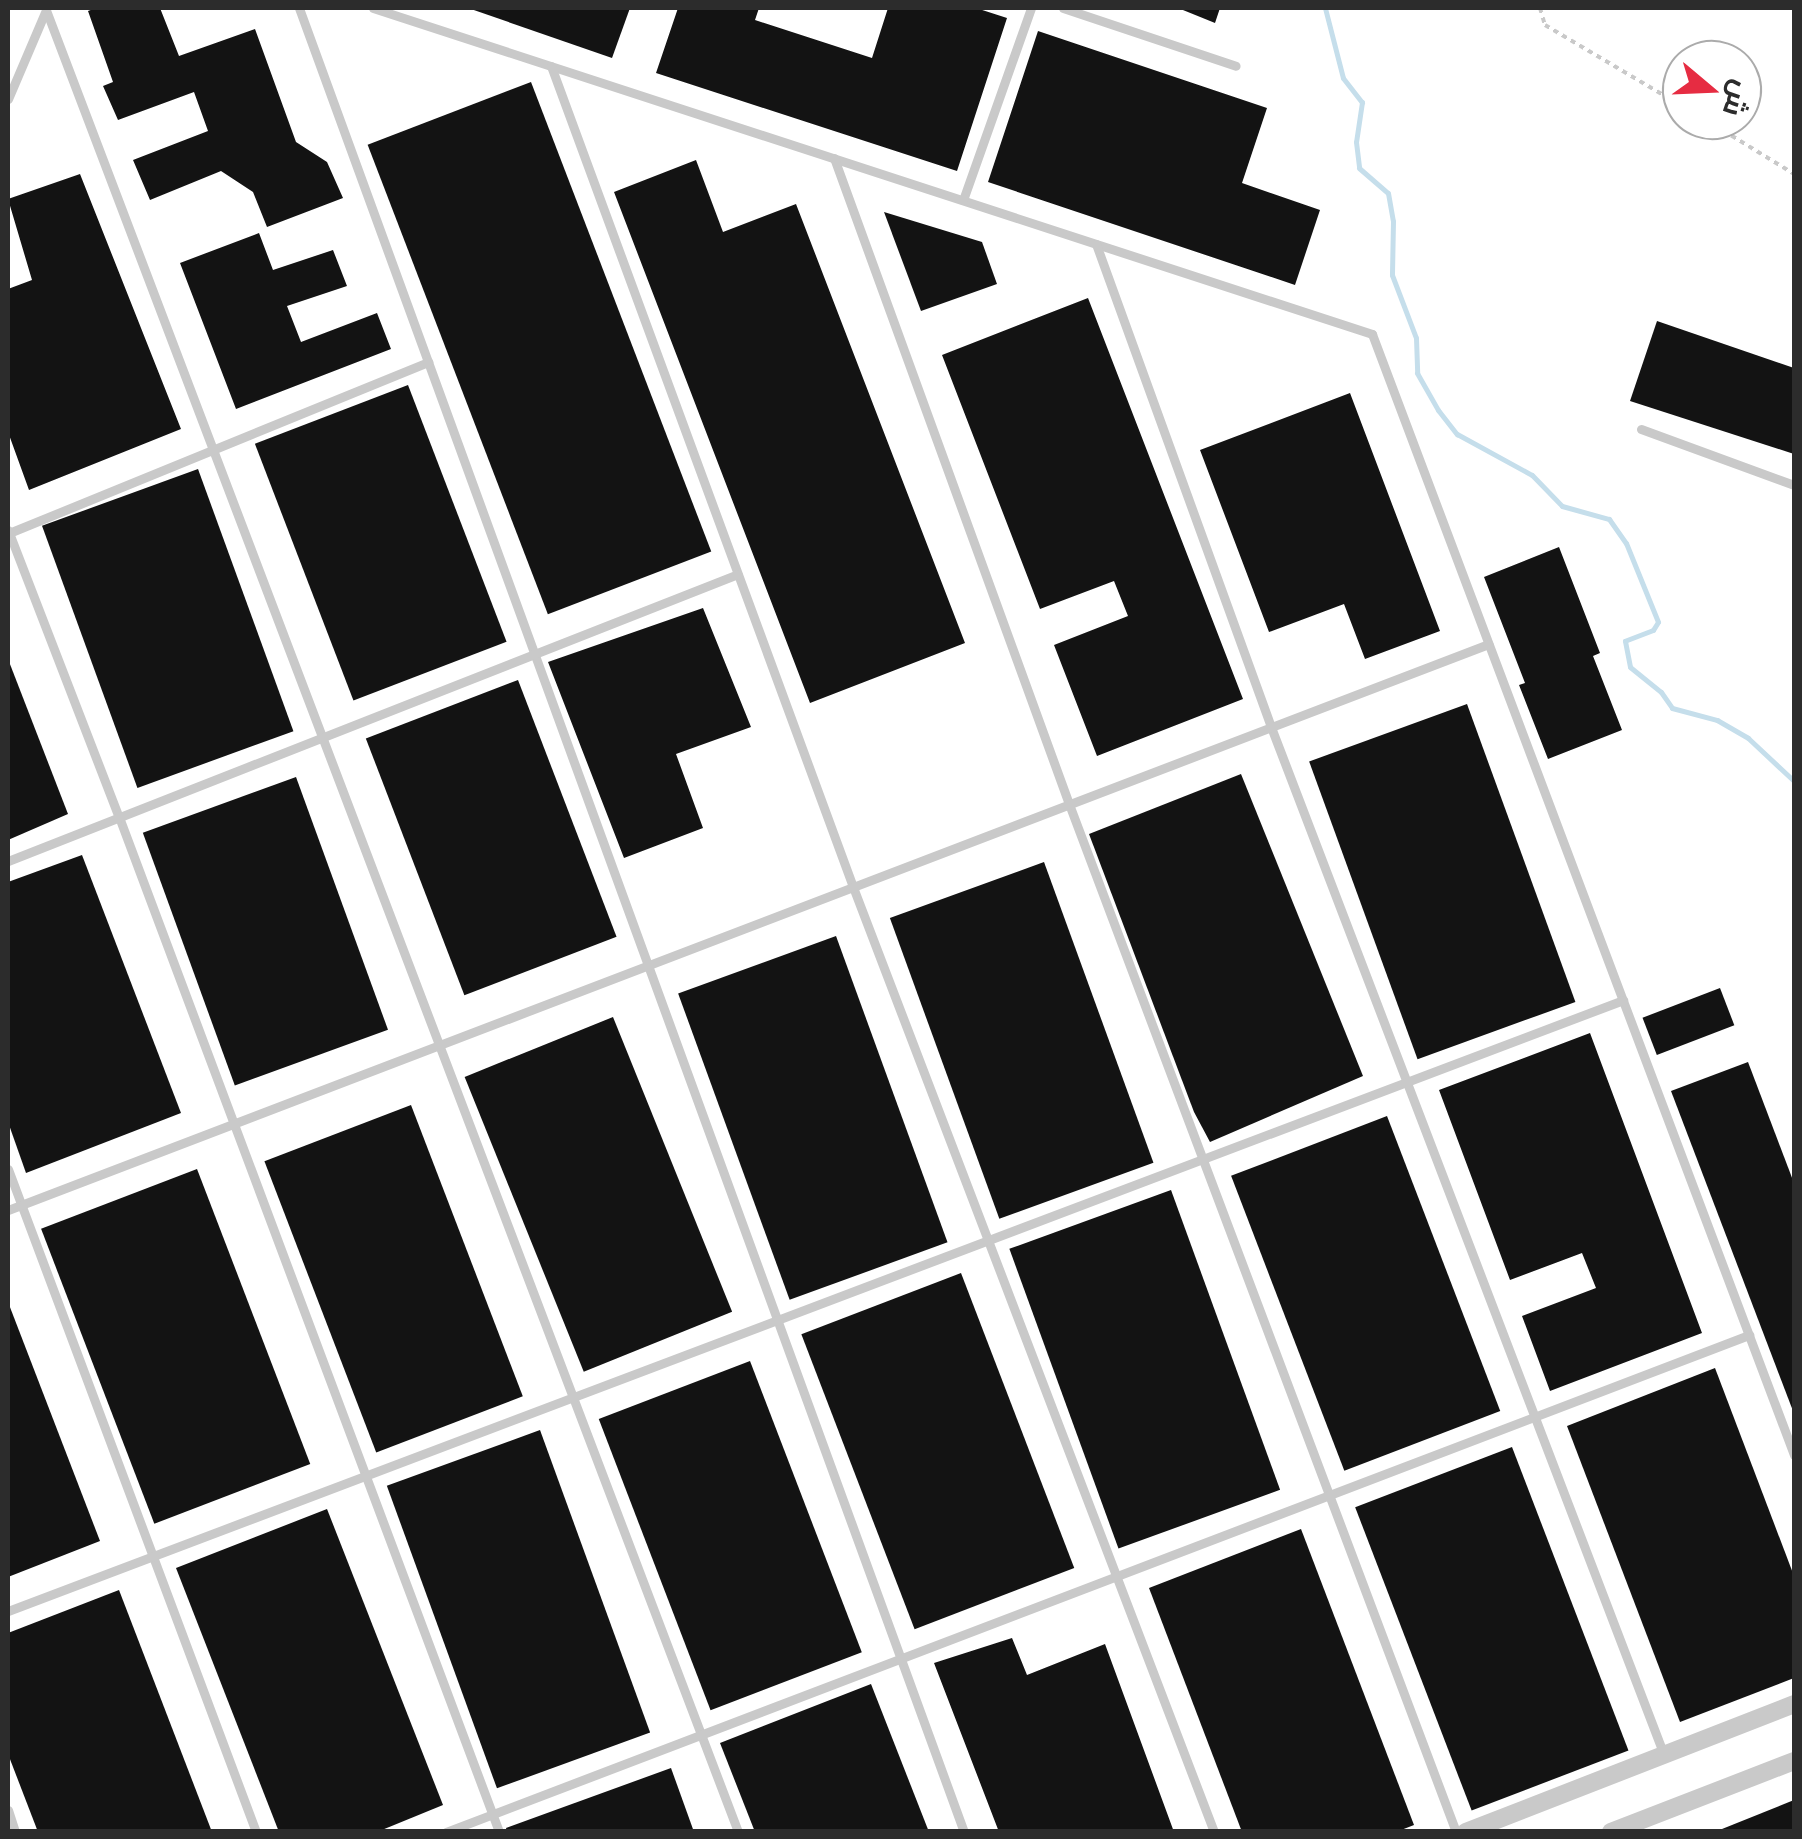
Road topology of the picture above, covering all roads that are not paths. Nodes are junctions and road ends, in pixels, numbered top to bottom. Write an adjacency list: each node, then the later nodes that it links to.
1 (299, 8): 12 (lane)
2 (373, 8): 6 (lane)
3 (1031, 8): 10 (lane)
4 (1064, 8): 7 (lane)
5 (47, 9): 8 (lane); 14 (lane)
6 (551, 66): 9 (lane); 17 (lane)
7 (1236, 66)
8 (8, 98)
9 (834, 158): 10 (lane); 22 (lane)
10 (963, 200): 11 (lane)
11 (1096, 244): 18 (lane); 20 (lane)
12 (428, 362): 14 (lane); 19 (lane)
13 (1641, 429): 15 (lane)
14 (213, 450): 16 (lane); 21 (lane)
15 (1794, 485)
16 (8, 532): 23 (lane)
17 (738, 574): 19 (lane); 25 (lane)
18 (1489, 644): 20 (lane); 27 (lane)
19 (535, 654): 21 (lane); 26 (lane)
20 (1271, 728): 22 (lane); 29 (lane)
21 (322, 738): 23 (lane); 28 (lane)
22 (1069, 804): 25 (lane); 31 (lane)
23 (120, 817): 24 (lane); 30 (lane)
24 (8, 861)
25 (853, 887): 26 (lane); 35 (lane)
26 (648, 966): 28 (lane); 36 (lane)
27 (1623, 1000): 29 (lane); 37 (lane)
28 (439, 1045): 30 (lane); 38 (lane)
29 (1406, 1082): 31 (lane); 39 (lane)
30 (235, 1123): 33 (lane); 41 (lane)
31 (1202, 1159): 35 (lane); 42 (lane)
32 (8, 1170): 33 (lane)
33 (21, 1205): 34 (lane); 43 (lane)
34 (8, 1210)
35 (988, 1240): 36 (lane); 44 (lane)
36 (777, 1320): 38 (lane); 46 (lane)
37 (1749, 1335): 39 (lane); 40 (lane)
38 (573, 1396): 41 (lane); 48 (lane)
39 (1534, 1417): 42 (lane); 49 (lane)
40 (1794, 1455)
41 (365, 1476): 43 (lane); 52 (lane)
42 (1330, 1496): 44 (lane); 61 (lane)
43 (153, 1556): 45 (lane); 55 (lane)
44 (1117, 1577): 46 (lane); 60 (lane)
45 (8, 1610)
46 (901, 1660): 48 (lane); 59 (lane)
47 (1794, 1704): 49 (street)
48 (702, 1735): 52 (lane); 58 (lane)
49 (1664, 1755): 62 (street)
50 (1794, 1761): 53 (street)
51 (8, 1810): 54 (lane)
52 (492, 1814): 56 (lane); 57 (lane)
53 (1622, 1829)
54 (16, 1832)
55 (256, 1832)
56 (446, 1832)
57 (498, 1832)
58 (738, 1832)
59 (964, 1832)
60 (1214, 1832)
61 (1456, 1832)
62 (1466, 1832)

